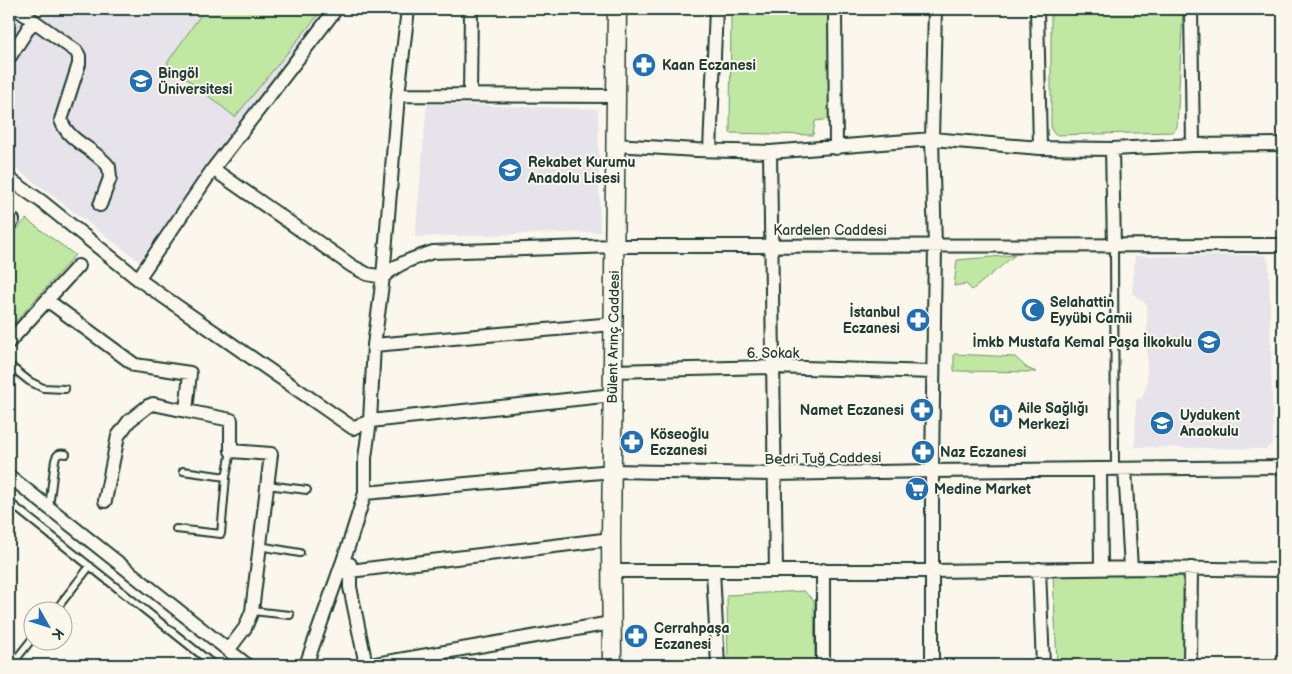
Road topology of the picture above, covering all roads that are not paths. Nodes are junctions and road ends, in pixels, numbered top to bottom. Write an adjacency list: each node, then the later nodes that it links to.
1 (17, 9): 11 (street)
2 (336, 9): 25 (street)
3 (408, 9): 13 (street)
4 (471, 9): 14 (street)
5 (617, 9): 15 (street, Bülent Arınç Caddesi)
6 (716, 9): 23 (street)
7 (835, 9): 20 (street)
8 (936, 9): 16 (street)
9 (1037, 9): 21 (street)
10 (1191, 9): 19 (street)
11 (34, 21): 12 (street); 27 (street)
12 (9, 58)
13 (398, 95): 14 (street); 34 (street)
14 (470, 96): 15 (street)
15 (616, 96): 18 (street, Bülent Arınç Caddesi)
16 (932, 139): 20 (street); 21 (street); 31 (street)
17 (1283, 144): 19 (street)
18 (616, 145): 23 (street); 30 (street, Bülent Arınç Caddesi)
19 (1193, 145): 22 (street)
20 (836, 148): 24 (street)
21 (1040, 148): 22 (street)
22 (1112, 149): 32 (street)
23 (710, 150): 24 (street)
24 (770, 152): 28 (street)
25 (213, 169): 34 (street); 35 (street)
26 (9, 179): 35 (street)
27 (100, 205)
28 (770, 245): 30 (street, Kardelen Caddesi); 31 (street, Kardelen Caddesi); 41 (street)
29 (1283, 245): 32 (street, Kardelen Caddesi)
30 (614, 246): 34 (street, Kardelen Caddesi); 37 (street, Bülent Arınç Caddesi)
31 (935, 246): 32 (street, Kardelen Caddesi); 43 (street)
32 (1114, 246): 52 (lane)
33 (78, 266): 36 (street)
34 (383, 277): 39 (street)
35 (138, 279): 47 (street)
36 (47, 300): 38 (street); 46 (street)
37 (613, 324): 39 (street); 42 (street, Bülent Arınç Caddesi)
38 (9, 342)
39 (374, 345): 47 (street)
40 (9, 365): 44 (lane)
41 (772, 366): 42 (street, 6. Sokak); 43 (street, 6. Sokak); 56 (street)
42 (613, 371): 45 (street, Bülent Arınç Caddesi)
43 (933, 372): 54 (street)
44 (65, 389)
45 (613, 394): 47 (street); 53 (street, Bülent Arınç Caddesi)
46 (186, 411): 48 (street); 62 (street)
47 (370, 420): 61 (street)
48 (231, 451): 58 (lane); 59 (street)
49 (66, 454): 64 (lane)
50 (1283, 468): 52 (street, Bedri Tuğ Caddesi)
51 (1100, 469): 52 (street, Bedri Tuğ Caddesi); 54 (street, Bedri Tuğ Caddesi); 70 (street)
52 (1120, 469): 71 (street)
53 (613, 470): 56 (street, Bedri Tuğ Caddesi); 61 (street, Bedri Tuğ Caddesi); 66 (street, Bülent Arınç Caddesi)
54 (932, 470): 56 (street, Bedri Tuğ Caddesi); 79 (street)
55 (183, 472): 58 (lane)
56 (774, 474): 74 (street)
57 (9, 476): 64 (street)
58 (226, 477): 65 (lane)
59 (267, 485): 60 (lane); 67 (street)
60 (307, 490)
61 (365, 493): 80 (street)
62 (105, 501)
63 (9, 502): 69 (lane)
64 (49, 507): 85 (street)
65 (176, 529)
66 (611, 539): 77 (street, Bülent Arınç Caddesi); 80 (street)
67 (259, 546): 68 (lane); 82 (street)
68 (300, 553)
69 (90, 566): 81 (lane); 88 (lane)
70 (1101, 568): 71 (street); 73 (street)
71 (1131, 568): 72 (street)
72 (1191, 568): 76 (street); 98 (street)
73 (1039, 569): 79 (street); 97 (street)
74 (776, 570): 75 (street); 78 (street)
75 (824, 570): 79 (street); 95 (street)
76 (1283, 570)
77 (611, 571): 78 (street); 84 (street, Bülent Arınç Caddesi)
78 (713, 571): 94 (street)
79 (932, 571): 96 (street)
80 (345, 573): 90 (street); 91 (street)
81 (62, 602)
82 (252, 610): 83 (lane); 85 (street)
83 (290, 615)
84 (611, 623): 92 (street); 93 (street, Bülent Arınç Caddesi)
85 (229, 649): 89 (street)
86 (22, 652): 87 (lane)
87 (9, 659)
88 (214, 665)
89 (248, 665)
90 (306, 665)
91 (366, 665)
92 (370, 665)
93 (612, 665)
94 (718, 665)
95 (823, 665)
96 (932, 665)
97 (1044, 665)
98 (1190, 665)

